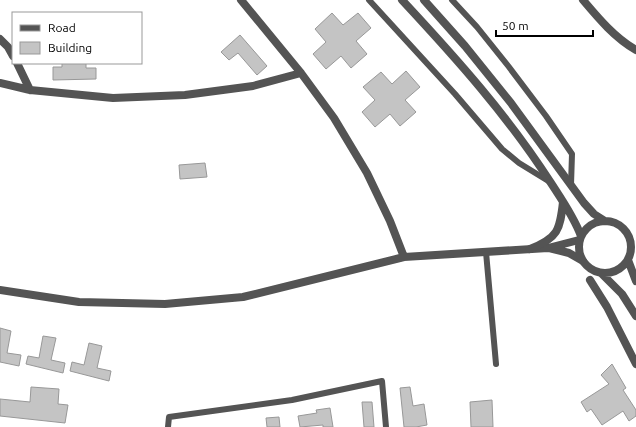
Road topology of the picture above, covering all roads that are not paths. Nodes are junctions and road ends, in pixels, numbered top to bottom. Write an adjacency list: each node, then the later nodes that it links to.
1 (241, 0): 11 (street)
2 (369, 0): 14 (lane)
3 (402, 0): 14 (street)
4 (424, 0): 15 (street)
5 (452, 0): 15 (lane)
6 (584, 0): 8 (street)
7 (0, 39): 9 (street)
8 (636, 50)
9 (12, 54)
10 (17, 64): 13 (street)
11 (301, 73): 13 (street); 25 (street)
12 (0, 83): 13 (street)
13 (30, 90)
14 (551, 183): 16 (street)
15 (571, 186): 17 (street)
16 (563, 202): 19 (street); 22 (street)
17 (605, 221): 18 (street); 19 (street)
18 (626, 233): 20 (street); 24 (street)
19 (580, 238): 21 (street); 26 (street)
20 (636, 239)
21 (548, 248): 22 (street); 26 (street)
22 (530, 249): 23 (street)
23 (486, 252): 25 (street); 32 (lane)
24 (631, 256): 27 (street); 29 (street)
25 (404, 257): 30 (street)
26 (583, 261): 27 (street)
27 (602, 273): 31 (street)
28 (590, 280): 33 (street)
29 (636, 280)
30 (0, 290)
31 (636, 316)
32 (496, 364)
33 (636, 364)
34 (168, 427): 35 (lane)
35 (386, 427)

